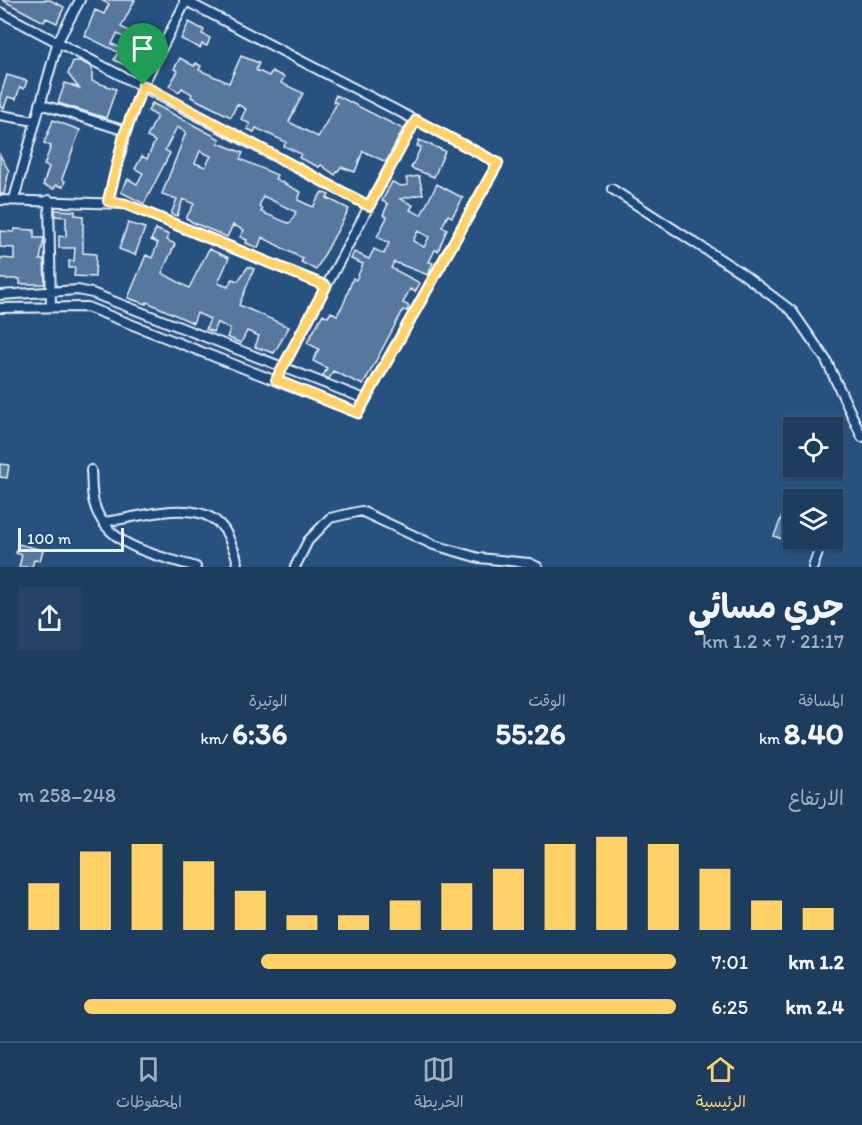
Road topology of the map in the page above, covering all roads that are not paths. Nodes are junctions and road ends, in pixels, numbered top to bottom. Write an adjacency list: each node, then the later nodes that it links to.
1 (80, 0): 4 (street)
2 (185, 0): 5 (street); 8 (street)
3 (0, 12): 4 (street)
4 (58, 41): 5 (street); 6 (street)
5 (143, 85): 10 (street); 16 (street)
6 (40, 104): 9 (street); 10 (street)
7 (0, 116): 9 (street)
8 (416, 120): 16 (street); 24 (street)
9 (35, 121): 12 (street)
10 (126, 131): 15 (street)
11 (612, 189): 25 (street)
12 (14, 199): 13 (street); 14 (street)
13 (0, 200)
14 (50, 200): 15 (street); 18 (street)
15 (108, 201): 17 (street)
16 (369, 206): 17 (street)
17 (326, 286): 22 (street)
18 (50, 293): 19 (street); 20 (street); 22 (street)
19 (0, 295)
20 (51, 306): 21 (street); 23 (street)
21 (0, 308)
22 (282, 366): 23 (street); 24 (street)
23 (276, 380): 24 (street)
24 (365, 399)
25 (862, 437)
26 (91, 470): 27 (street)
27 (103, 522): 29 (street); 30 (street)
28 (819, 549): 33 (street)
29 (196, 567)
30 (236, 567)
31 (295, 567): 32 (street)
32 (538, 567)
33 (813, 567)

